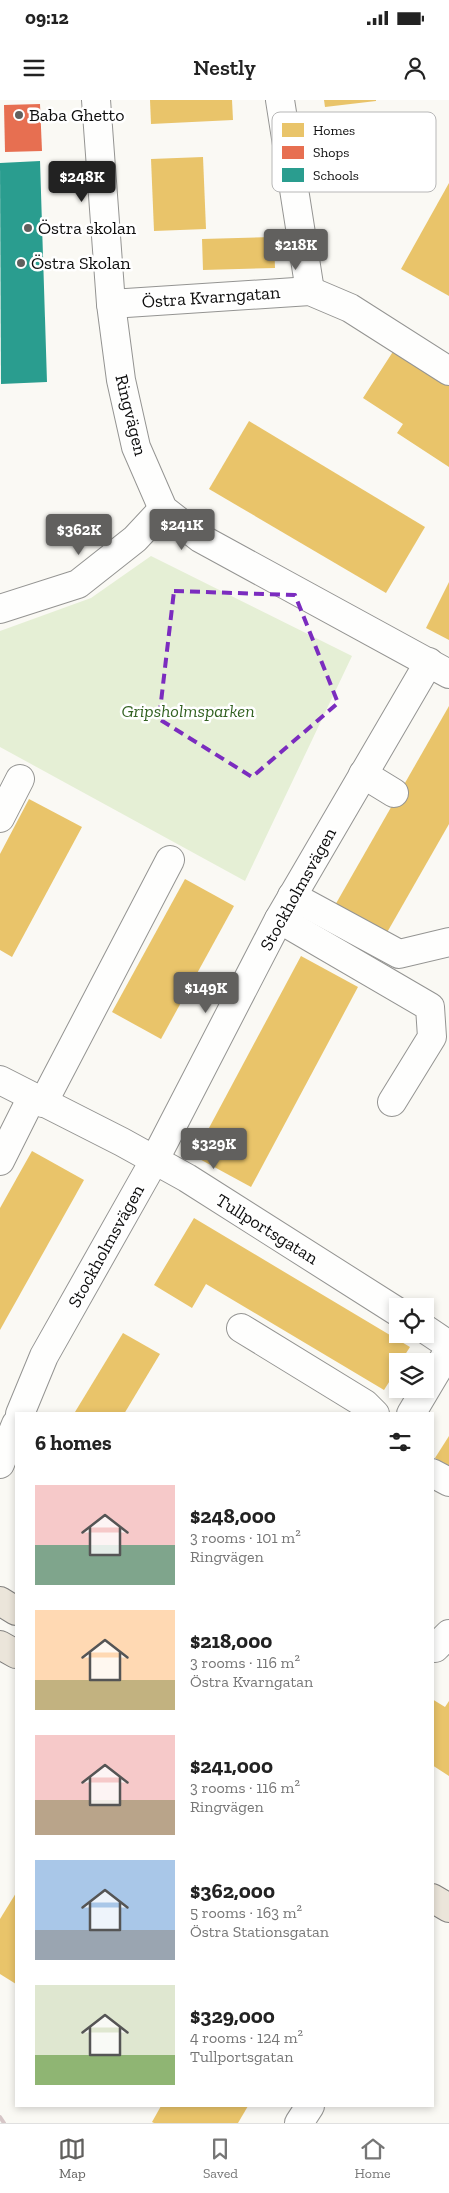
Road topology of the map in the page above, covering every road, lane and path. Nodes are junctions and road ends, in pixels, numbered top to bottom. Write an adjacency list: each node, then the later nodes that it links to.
1 (96, 100): 4 (street, Ringvägen)
2 (294, 192): 3 (street)
3 (310, 291): 4 (street, Östra Kvarngatan); 5 (street, Östra Kvarngatan)
4 (111, 304): 6 (street, Ringvägen)
5 (449, 370)
6 (163, 509): 7 (street); 8 (street, Ringvägen)
7 (0, 609)
8 (439, 668): 9 (street, Stockholmsvägen)
9 (363, 774): 11 (street); 14 (street, Stockholmsvägen)
10 (20, 779): 12 (street)
11 (394, 793)
12 (0, 818)
13 (170, 860): 17 (street)
14 (286, 908): 15 (street); 18 (street); 20 (street, Stockholmsvägen)
15 (449, 942)
16 (0, 1080): 17 (street, Tullportsgatan)
17 (37, 1100): 19 (street); 20 (street, Tullportsgatan)
18 (392, 1102)
19 (0, 1161)
20 (154, 1161): 21 (street, Tullportsgatan); 26 (street, Stockholmsvägen)
21 (389, 1306)
22 (241, 1328): 29 (street)
23 (434, 1335): 24 (street)
24 (449, 1345)
25 (449, 1350): 30 (street)
26 (44, 1356): 27 (street, Stockholmsvägen); 28 (street, Stockholmsvägen)
27 (0, 1412)
28 (21, 1412)
29 (373, 1412)
30 (411, 1412)
31 (15, 1426): 32 (street)
32 (0, 1464)
33 (434, 1474): 34 (street)
34 (449, 1482)
35 (0, 1601): 36 (main road)
36 (15, 1610)
37 (0, 1645): 38 (main road)
38 (15, 1653)
39 (309, 2107): 40 (street)
40 (300, 2123)

